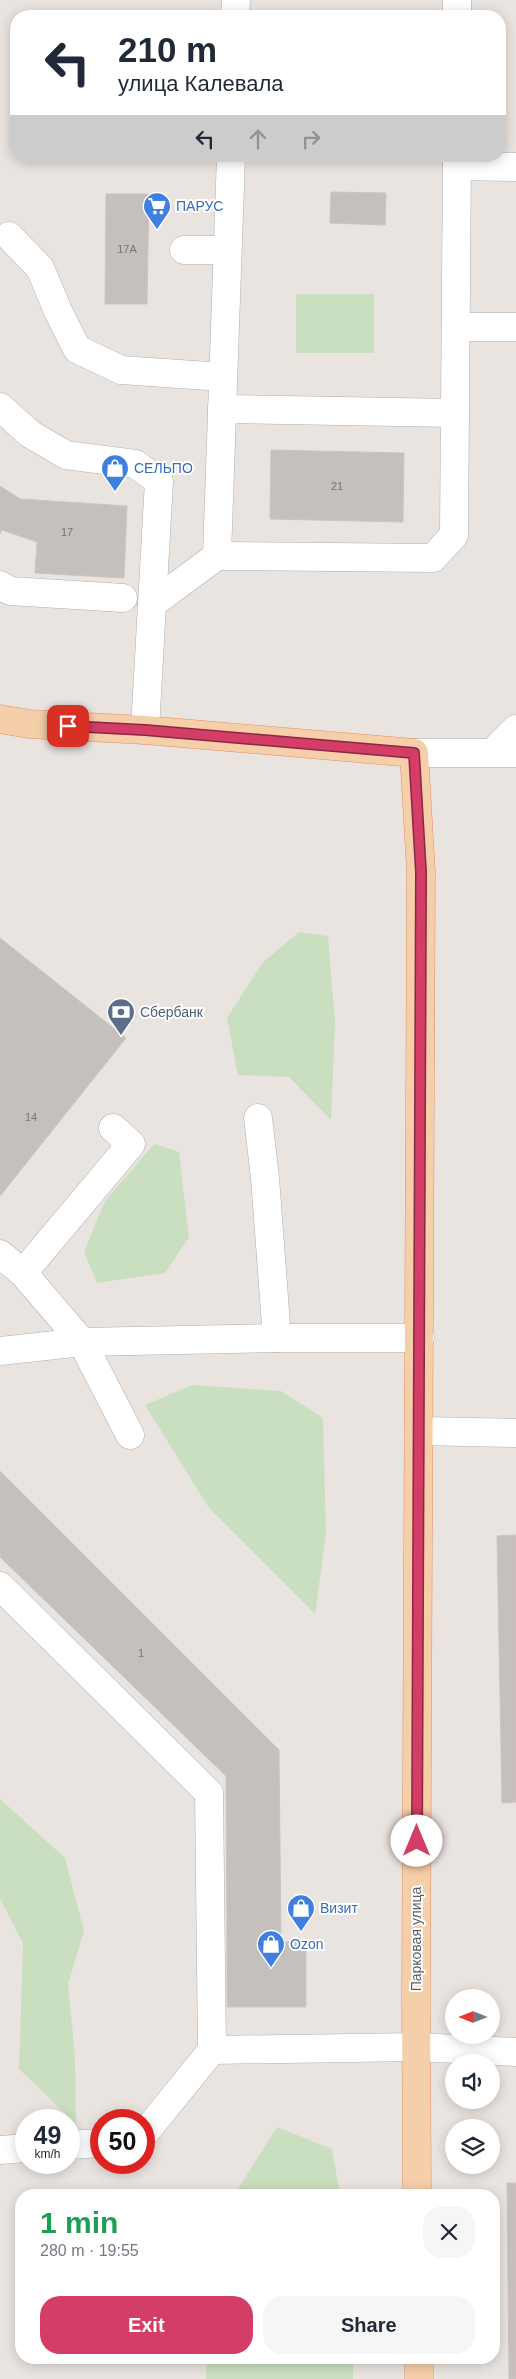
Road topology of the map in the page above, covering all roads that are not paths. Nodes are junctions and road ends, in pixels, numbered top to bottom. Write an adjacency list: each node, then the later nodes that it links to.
1 (231, 162): 7 (street)
2 (457, 162): 8 (street)
3 (467, 162): 4 (street)
4 (516, 167)
5 (9, 236): 10 (street)
6 (184, 250): 7 (street)
7 (227, 250): 10 (street)
8 (456, 326): 9 (street); 13 (street)
9 (516, 327)
10 (223, 376): 12 (street)
11 (0, 407): 17 (street)
12 (222, 409): 13 (street); 14 (street)
13 (455, 413): 14 (street)
14 (217, 556): 17 (street)
15 (0, 585): 16 (street)
16 (123, 598)
17 (152, 604): 20 (street)
18 (0, 719): 20 (main road)
19 (516, 728): 21 (street)
20 (145, 730): 22 (main road)
21 (505, 752): 22 (street)
22 (414, 753): 28 (main road, Парковая улица)
23 (258, 1118): 27 (street)
24 (113, 1128): 26 (street)
25 (0, 1254): 26 (street)
26 (23, 1273): 29 (street)
27 (277, 1338): 28 (street); 29 (street)
28 (420, 1338): 31 (main road, Парковая улица)
29 (82, 1342): 30 (street); 33 (street)
30 (0, 1351)
31 (420, 1431): 32 (street); 35 (main road, Парковая улица)
32 (516, 1433)
33 (130, 1435)
34 (0, 1586): 36 (street)
35 (416, 2047): 36 (street); 37 (street); 41 (main road, Парковая улица)
36 (212, 2050): 38 (street)
37 (516, 2052)
38 (155, 2120)
39 (15, 2149): 40 (street)
40 (0, 2150)
41 (418, 2189)
42 (419, 2364): 43 (main road)
43 (419, 2379)

